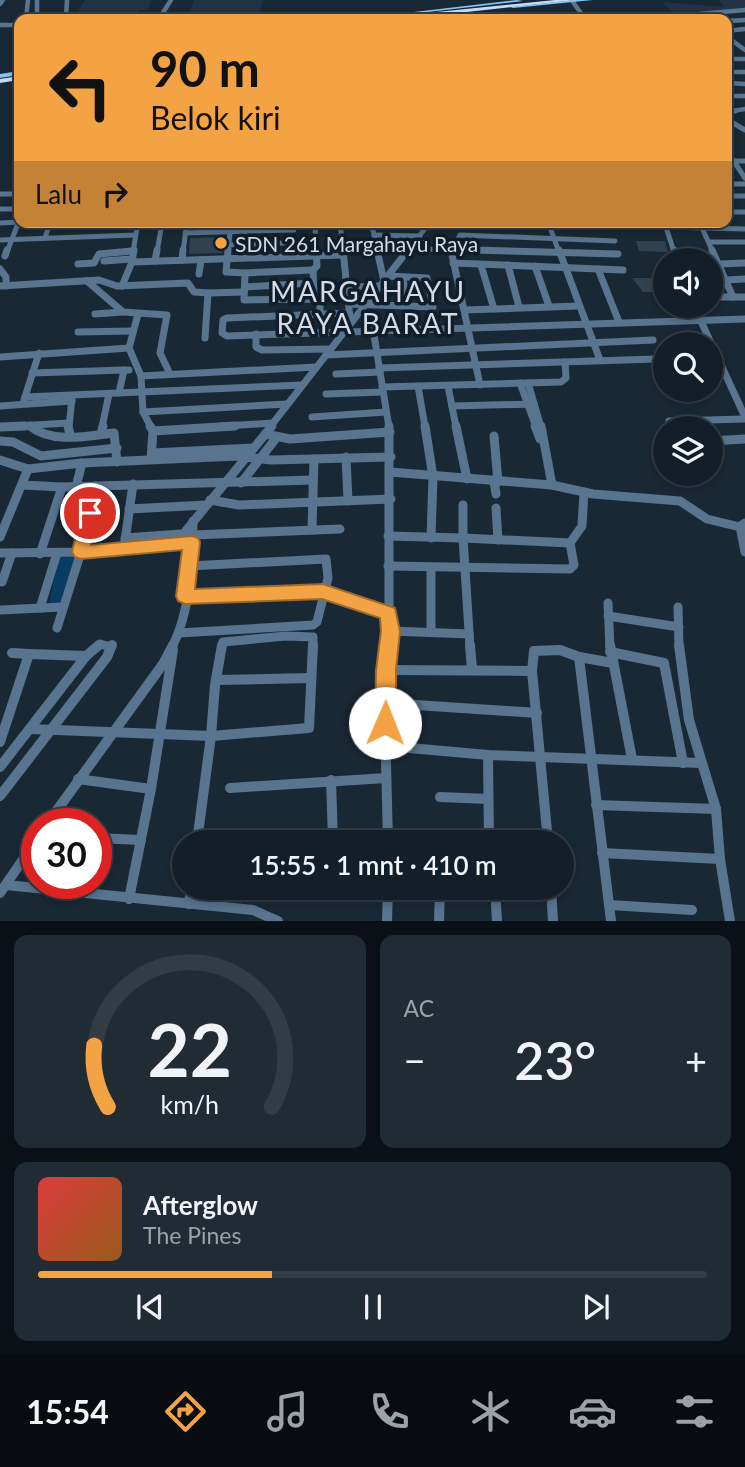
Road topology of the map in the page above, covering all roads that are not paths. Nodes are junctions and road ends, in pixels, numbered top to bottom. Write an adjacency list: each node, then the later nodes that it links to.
1 (531, 0): 6 (main road)
2 (551, 0): 6 (highway)
3 (591, 0): 4 (main road)
4 (573, 1): 6 (highway); 9 (main road)
5 (654, 9): 10 (street)
6 (452, 10): 8 (highway)
7 (745, 10): 11 (street)
8 (421, 14)
9 (433, 14)
10 (660, 14)
11 (706, 14)
12 (745, 40): 13 (street)
13 (733, 41): 14 (street)
14 (745, 50)
15 (732, 158): 16 (street)
16 (734, 161): 17 (street); 18 (street)
17 (745, 161)
18 (744, 174)
19 (17, 228): 41 (street)
20 (48, 228): 40 (street)
21 (137, 228): 37 (street)
22 (161, 228): 65 (street)
23 (186, 228): 36 (street)
24 (230, 228): 35 (street)
25 (272, 228): 35 (street)
26 (294, 228): 46 (street)
27 (315, 228): 45 (street)
28 (340, 228): 57 (street)
29 (372, 228): 38 (street)
30 (426, 228): 39 (street)
31 (550, 228): 42 (street)
32 (668, 228): 53 (street)
33 (702, 228): 34 (street); 48 (street)
34 (745, 229)
35 (229, 232): 36 (street); 47 (street)
36 (185, 233): 62 (street)
37 (135, 234): 40 (street); 60 (street)
38 (374, 235): 39 (street); 50 (street)
39 (420, 236): 51 (street)
40 (45, 238): 41 (street)
41 (12, 239): 43 (street); 58 (street)
42 (554, 239): 44 (street); 52 (street); 55 (street)
43 (0, 240)
44 (615, 241)
45 (315, 242): 46 (street); 59 (street)
46 (295, 243): 47 (street)
47 (228, 245): 61 (street)
48 (711, 245): 49 (street); 54 (street)
49 (745, 245)
50 (376, 248): 51 (street); 85 (street)
51 (410, 248): 52 (street); 85 (street)
52 (452, 248): 55 (street); 66 (street)
53 (673, 248)
54 (712, 248)
55 (561, 252): 56 (street); 73 (street)
56 (618, 254)
57 (342, 255): 59 (street); 89 (street)
58 (5, 256)
59 (316, 256): 61 (street); 76 (street)
60 (131, 257): 64 (street); 65 (street); 67 (street); 88 (street)
61 (228, 259): 63 (street); 78 (street)
62 (182, 260): 63 (street); 65 (street)
63 (201, 260): 80 (street)
64 (104, 261)
65 (155, 261)
66 (453, 263): 70 (street); 103 (street)
67 (78, 264)
68 (723, 264): 69 (street)
69 (745, 264)
70 (481, 265): 71 (street); 102 (street)
71 (508, 265): 72 (street); 101 (street)
72 (535, 266): 73 (street); 99 (street)
73 (564, 267): 75 (street); 100 (street)
74 (0, 269): 87 (street)
75 (598, 269): 77 (street); 112 (street)
76 (313, 270): 78 (street); 86 (street)
77 (623, 270)
78 (245, 273): 90 (street)
79 (723, 273): 82 (street)
80 (199, 274)
81 (403, 277): 85 (street); 98 (street); 98 (street)
82 (726, 279): 83 (street); 93 (street)
83 (745, 279)
84 (87, 281): 87 (street); 88 (street); 104 (street)
85 (384, 281): 89 (street); 96 (street)
86 (313, 283): 90 (street); 95 (street)
87 (3, 286)
88 (122, 286): 91 (street)
89 (347, 287): 97 (street)
90 (244, 289): 91 (street); 95 (street)
91 (208, 293): 121 (street)
92 (723, 297): 93 (street)
93 (733, 297): 94 (street)
94 (745, 297)
95 (314, 299): 108 (street)
96 (368, 300): 97 (street); 98 (street); 109 (street)
97 (349, 304): 109 (street)
98 (406, 306)
99 (549, 306): 100 (street); 101 (street)
100 (578, 306): 113 (street)
101 (519, 307): 102 (street)
102 (494, 309): 103 (street)
103 (464, 310): 114 (street)
104 (123, 313): 105 (street); 106 (street)
105 (95, 314)
106 (138, 314): 117 (street); 140 (street)
107 (310, 315): 108 (street); 119 (street); 120 (street)
108 (320, 315): 109 (street)
109 (350, 317): 116 (street)
110 (700, 319): 111 (street); 112 (street); 163 (street)
111 (745, 319)
112 (619, 322): 113 (street)
113 (585, 323): 114 (street); 123 (street)
114 (469, 327): 115 (street); 125 (street)
115 (371, 329): 116 (street); 127 (street)
116 (344, 330): 119 (street); 126 (street)
117 (132, 331): 118 (street); 124 (street)
118 (78, 332)
119 (313, 332): 120 (street)
120 (256, 334): 126 (street)
121 (205, 338)
122 (653, 340): 123 (street)
123 (594, 342): 125 (street); 131 (street)
124 (129, 348): 128 (street); 139 (street)
125 (473, 348): 127 (street); 133 (street)
126 (329, 352): 127 (street); 134 (street)
127 (376, 352): 136 (street)
128 (39, 353): 129 (street); 138 (street)
129 (0, 357)
130 (653, 359): 131 (street)
131 (600, 360): 132 (street)
132 (565, 362): 133 (street); 142 (street)
133 (477, 364): 136 (street); 144 (street)
134 (316, 367): 137 (street); 143 (street)
135 (124, 370): 138 (street); 139 (street); 150 (street)
136 (379, 370): 141 (street); 148 (street)
137 (226, 371): 140 (street); 147 (street)
138 (32, 373): 154 (street)
139 (139, 373): 140 (street); 149 (street)
140 (170, 374)
141 (336, 374)
142 (524, 383): 144 (street); 156 (street)
143 (302, 385): 147 (street); 155 (street)
144 (481, 385): 146 (street)
145 (418, 386): 146 (street); 148 (street); 193 (street)
146 (448, 386): 158 (street)
147 (225, 389): 149 (street)
148 (383, 389): 152 (street); 160 (street)
149 (144, 392): 150 (street); 159 (street)
150 (119, 393): 151 (street)
151 (109, 394): 153 (street); 164 (street)
152 (326, 394)
153 (72, 398): 154 (street); 165 (street)
154 (24, 400): 157 (street)
155 (287, 404): 159 (street); 166 (street)
156 (531, 404): 158 (street); 201 (street)
157 (0, 406)
158 (452, 406): 195 (street)
159 (143, 412): 169 (street)
160 (386, 412): 161 (street); 170 (street)
161 (312, 417)
162 (723, 418): 163 (street)
163 (745, 418)
164 (105, 420): 171 (street); 174 (street)
165 (68, 423): 167 (street); 173 (street)
166 (273, 423): 169 (street); 172 (street)
167 (30, 426): 168 (street); 173 (street)
168 (0, 427)
169 (153, 431): 182 (street)
170 (390, 432): 176 (street); 185 (street)
171 (114, 433): 174 (street); 180 (street)
172 (265, 434): 176 (street); 181 (street)
173 (71, 435): 174 (street)
174 (101, 435)
175 (494, 436): 197 (street)
176 (283, 438): 188 (street)
177 (745, 439): 178 (street)
178 (723, 440)
179 (0, 441): 180 (street)
180 (117, 448): 189 (street)
181 (254, 448): 182 (street); 183 (street)
182 (151, 456): 183 (street); 189 (street)
183 (247, 456): 188 (street); 196 (street)
184 (346, 457): 185 (street); 186 (street); 208 (street)
185 (391, 457): 192 (street)
186 (314, 459): 188 (street); 194 (street)
187 (0, 460): 191 (street)
188 (265, 460): 198 (street)
189 (117, 461): 190 (street)
190 (82, 463): 191 (street); 204 (street)
191 (28, 469): 200 (street)
192 (390, 472): 193 (street); 207 (street)
193 (433, 477): 195 (street); 223 (street)
194 (313, 480): 198 (street); 210 (street)
195 (467, 480): 197 (street)
196 (226, 481): 198 (street); 199 (street); 209 (street)
197 (496, 481): 201 (street); 206 (street)
198 (242, 483)
199 (133, 484): 202 (street); 213 (street)
200 (22, 485): 203 (street); 216 (street)
201 (552, 485): 205 (street)
202 (95, 486): 204 (street); 229 (street)
203 (62, 487): 204 (street); 233 (street)
204 (76, 487)
205 (584, 492): 215 (street); 227 (street)
206 (496, 494)
207 (391, 499): 208 (street); 220 (street)
208 (348, 501): 210 (street)
209 (208, 502): 210 (street); 213 (street); 214 (street)
210 (313, 504): 217 (street)
211 (463, 505): 224 (street)
212 (496, 508): 225 (street)
213 (129, 509): 226 (street)
214 (193, 521): 219 (street); 222 (street)
215 (742, 525): 230 (street)
216 (2, 527): 221 (street)
217 (312, 530): 218 (street); 222 (street)
218 (340, 530)
219 (181, 534): 226 (street); 228 (street)
220 (388, 536): 223 (street); 236 (street)
221 (0, 537)
222 (192, 538): 228 (street); 235 (street)
223 (431, 538): 224 (street)
224 (463, 538): 225 (street); 238 (street)
225 (498, 540): 227 (street)
226 (125, 543): 228 (street); 229 (street)
227 (570, 543): 238 (street)
228 (175, 544)
229 (81, 552): 234 (street); 245 (street)
230 (745, 552)
231 (0, 553): 232 (street)
232 (12, 554): 233 (street); 239 (street)
233 (40, 554): 234 (street)
234 (57, 554): 244 (street)
235 (197, 566): 241 (street); 242 (street)
236 (388, 566): 237 (street); 248 (street)
237 (431, 569): 238 (street); 253 (street)
238 (465, 569): 255 (street)
239 (3, 571): 240 (street)
240 (2, 582)
241 (323, 592): 242 (street); 248 (street); 254 (street)
242 (191, 596): 254 (street)
243 (608, 603): 249 (street)
244 (40, 607): 245 (street); 247 (street)
245 (63, 607): 251 (street)
246 (678, 607): 250 (street)
247 (0, 610)
248 (388, 613): 252 (street)
249 (608, 616): 250 (street); 261 (street)
250 (678, 627): 263 (street)
251 (57, 628)
252 (391, 631): 253 (street); 265 (street)
253 (431, 631): 255 (street)
254 (179, 633): 256 (street)
255 (469, 634): 264 (street)
256 (173, 645): 273 (street); 274 (street)
257 (12, 653): 258 (street)
258 (29, 654): 259 (street); 276 (street)
259 (86, 656): 271 (street); 272 (street)
260 (579, 657): 261 (street); 266 (street); 281 (street)
261 (611, 658): 262 (street); 282 (street)
262 (664, 663): 263 (street); 283 (street)
263 (680, 665): 284 (street)
264 (472, 669): 265 (street); 266 (street)
265 (386, 670): 269 (street)
266 (532, 671): 270 (street)
267 (311, 678): 268 (street); 268 (street); 275 (street)
268 (217, 680): 275 (street)
269 (386, 703): 270 (street); 277 (street)
270 (537, 713): 280 (street)
271 (30, 729): 272 (street); 278 (street)
272 (51, 730): 273 (street); 291 (street)
273 (112, 732): 274 (street); 287 (street)
274 (158, 734): 275 (street); 290 (street)
275 (212, 736): 297 (street)
276 (0, 745): 278 (street)
277 (387, 746): 279 (street); 286 (street)
278 (14, 749): 285 (street)
279 (488, 755): 280 (street); 293 (street)
280 (541, 756): 281 (street); 301 (street)
281 (589, 757): 282 (street); 294 (street)
282 (632, 759): 283 (street)
283 (683, 763): 284 (street)
284 (701, 763): 296 (street)
285 (0, 767)
286 (386, 778): 288 (street); 299 (street)
287 (78, 779): 290 (street); 295 (street)
288 (331, 780): 289 (street); 298 (street)
289 (230, 788)
290 (151, 789): 303 (street)
291 (0, 796)
292 (440, 797): 293 (street)
293 (488, 799): 300 (street)
294 (596, 805): 296 (street); 304 (street)
295 (58, 808)
296 (716, 809): 305 (street)
297 (199, 830)
298 (332, 830)
299 (388, 830)
300 (489, 830)
301 (547, 830)
302 (112, 839): 303 (street)
303 (141, 840): 308 (street)
304 (602, 853): 305 (street); 315 (street)
305 (720, 859): 323 (street)
306 (21, 863): 307 (street)
307 (3, 889): 308 (street)
308 (129, 899): 314 (street)
309 (189, 900): 314 (street)
310 (388, 900): 318 (street)
311 (440, 900): 319 (street)
312 (496, 900): 320 (street)
313 (552, 900): 321 (street)
314 (188, 904): 317 (street)
315 (609, 905): 316 (street); 322 (street)
316 (692, 910)
317 (278, 921)
318 (387, 921)
319 (439, 921)
320 (497, 921)
321 (553, 921)
322 (611, 921)
323 (730, 921)

